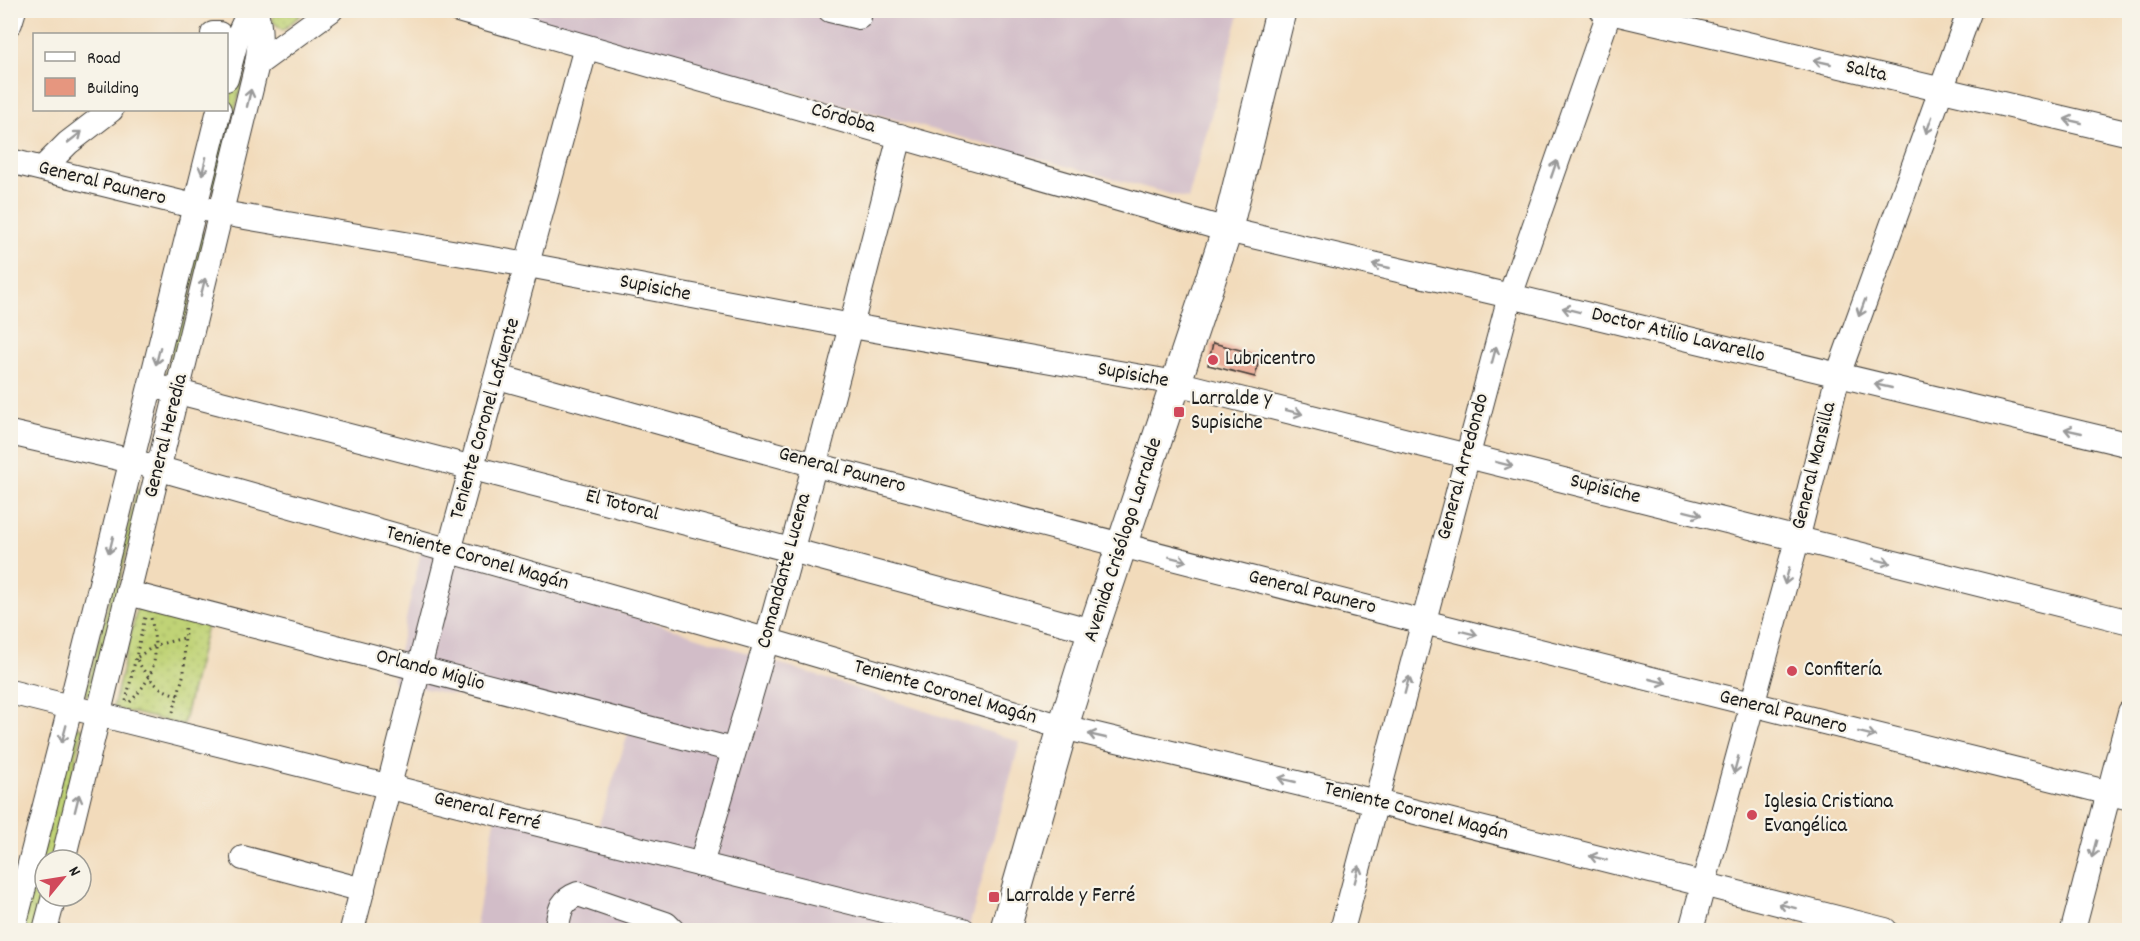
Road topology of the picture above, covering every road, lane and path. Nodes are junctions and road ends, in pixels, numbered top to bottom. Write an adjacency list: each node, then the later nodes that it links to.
1 (14, 10): 10 (street)
2 (253, 10): 11 (street, General Heredia); 13 (street, General Heredia)
3 (331, 10): 13 (street)
4 (458, 10): 12 (street, Córdoba)
5 (830, 10): 9 (street)
6 (1281, 10): 23 (main road, Avenida Crisólogo Larralde)
7 (1970, 10): 14 (street, General Mansilla)
8 (1608, 11): 14 (street, Salta, one-way to 8); 25 (street, General Arredondo, one-way to 8)
9 (859, 17)
10 (10, 23)
11 (228, 35)
12 (586, 47): 18 (street, Córdoba); 24 (street, Teniente Coronel Lafuente)
13 (257, 64): 22 (street, General Heredia, one-way to 13)
14 (1942, 90): 17 (street, Salta, one-way to 14); 27 (street, General Mansilla, one-way to 27)
15 (110, 111): 20 (street, one-way to 15)
16 (219, 111): 21 (street, General Heredia, one-way to 21)
17 (2130, 134)
18 (900, 136): 23 (street, Córdoba); 26 (street, Comandante Lucena)
19 (10, 161): 20 (street, General Paunero)
20 (43, 168): 21 (street, General Paunero)
21 (194, 208): 22 (street, Supisiche); 30 (street, General Heredia, one-way to 30)
22 (222, 213): 24 (street, Supisiche); 31 (street, General Heredia, one-way to 22)
23 (1227, 230): 25 (street, Doctor Atilio Lavarello, one-way to 23); 29 (main road, Avenida Crisólogo Larralde)
24 (528, 265): 26 (street, Supisiche); 28 (street, Teniente Coronel Lafuente)
25 (1510, 296): 27 (street, Doctor Atilio Lavarello, one-way to 25); 34 (street, General Arredondo, one-way to 25)
26 (852, 326): 29 (street, Supisiche); 36 (street, Comandante Lucena)
27 (1838, 375): 33 (street, Doctor Atilio Lavarello, one-way to 27); 39 (street, General Mansilla)
28 (498, 377): 36 (street, General Paunero); 37 (street, Teniente Coronel Lafuente)
29 (1176, 383): 34 (street, Supisiche, one-way to 34); 40 (main road, Avenida Crisólogo Larralde)
30 (151, 385): 31 (street, El Totoral); 35 (street, General Heredia)
31 (178, 391): 37 (street, El Totoral); 38 (street, General Heredia)
32 (10, 433): 35 (street, Teniente Coronel Magán)
33 (2130, 445)
34 (1467, 455): 39 (street, Supisiche, one-way to 39); 45 (street, General Arredondo)
35 (132, 461): 38 (street, Teniente Coronel Magán); 57 (street, General Heredia, one-way to 57)
36 (814, 465): 40 (street, General Paunero); 41 (street, Comandante Lucena)
37 (472, 467): 41 (street, El Totoral); 42 (street, Teniente Coronel Lafuente)
38 (159, 469): 42 (street, Teniente Coronel Magán); 43 (street, General Heredia)
39 (1797, 540): 46 (street, Supisiche, one-way to 46); 55 (street, General Mansilla, one-way to 55)
40 (1121, 545): 45 (street, General Paunero, one-way to 45); 47 (main road, Avenida Crisólogo Larralde)
41 (791, 550): 47 (street, El Totoral); 49 (street, Comandante Lucena)
42 (449, 551): 49 (street, Teniente Coronel Magán); 51 (street, Teniente Coronel Lafuente)
43 (136, 595): 44 (street, Orlando Miglio); 50 (path); 59 (street, General Heredia)
44 (187, 608): 48 (path); 51 (street, Orlando Miglio)
45 (1424, 621): 55 (street, General Paunero, one-way to 55); 65 (street, General Arredondo, one-way to 45)
46 (2130, 622)
47 (1093, 631): 60 (main road, Avenida Crisólogo Larralde)
48 (184, 638): 50 (path); 54 (path)
49 (766, 640): 60 (street, Teniente Coronel Magán); 62 (street, Comandante Lucena)
50 (156, 645): 52 (path); 52 (path)
51 (420, 669): 62 (street, Orlando Miglio); 63 (street, Teniente Coronel Lafuente)
52 (148, 679): 54 (path); 56 (path)
53 (10, 692): 57 (street, General Ferré)
54 (178, 695): 61 (path)
55 (1753, 705): 64 (street, General Paunero, one-way to 64); 69 (street, General Mansilla, one-way to 69)
56 (126, 706)
57 (70, 708): 59 (street, General Ferré); 72 (street, General Heredia, one-way to 72)
58 (2130, 712): 64 (street)
59 (99, 715): 61 (street, General Ferré); 66 (street, General Heredia, one-way to 59)
60 (1063, 728): 65 (street, Teniente Coronel Magán, one-way to 60); 78 (main road, Avenida Crisólogo Larralde)
61 (168, 732): 63 (street, General Ferré)
62 (733, 750): 68 (street, Comandante Lucena)
63 (389, 788): 68 (street, General Ferré); 70 (street, Teniente Coronel Lafuente)
64 (2119, 795): 82 (street, one-way to 82)
65 (1376, 802): 69 (street, Teniente Coronel Magán, one-way to 65); 79 (street, General Arredondo, one-way to 65)
66 (66, 848)
67 (243, 858): 70 (street)
68 (701, 865): 77 (street, General Ferré)
69 (1703, 885): 80 (street, General Mansilla); 81 (street, Teniente Coronel Magán, one-way to 69)
70 (363, 890): 74 (street, Teniente Coronel Lafuente)
71 (51, 908): 73 (street)
72 (13, 930)
73 (45, 930)
74 (352, 930)
75 (556, 930): 76 (street)
76 (672, 930)
77 (963, 930)
78 (1005, 930)
79 (1342, 930)
80 (1691, 930)
81 (1885, 930)
82 (2073, 930)

